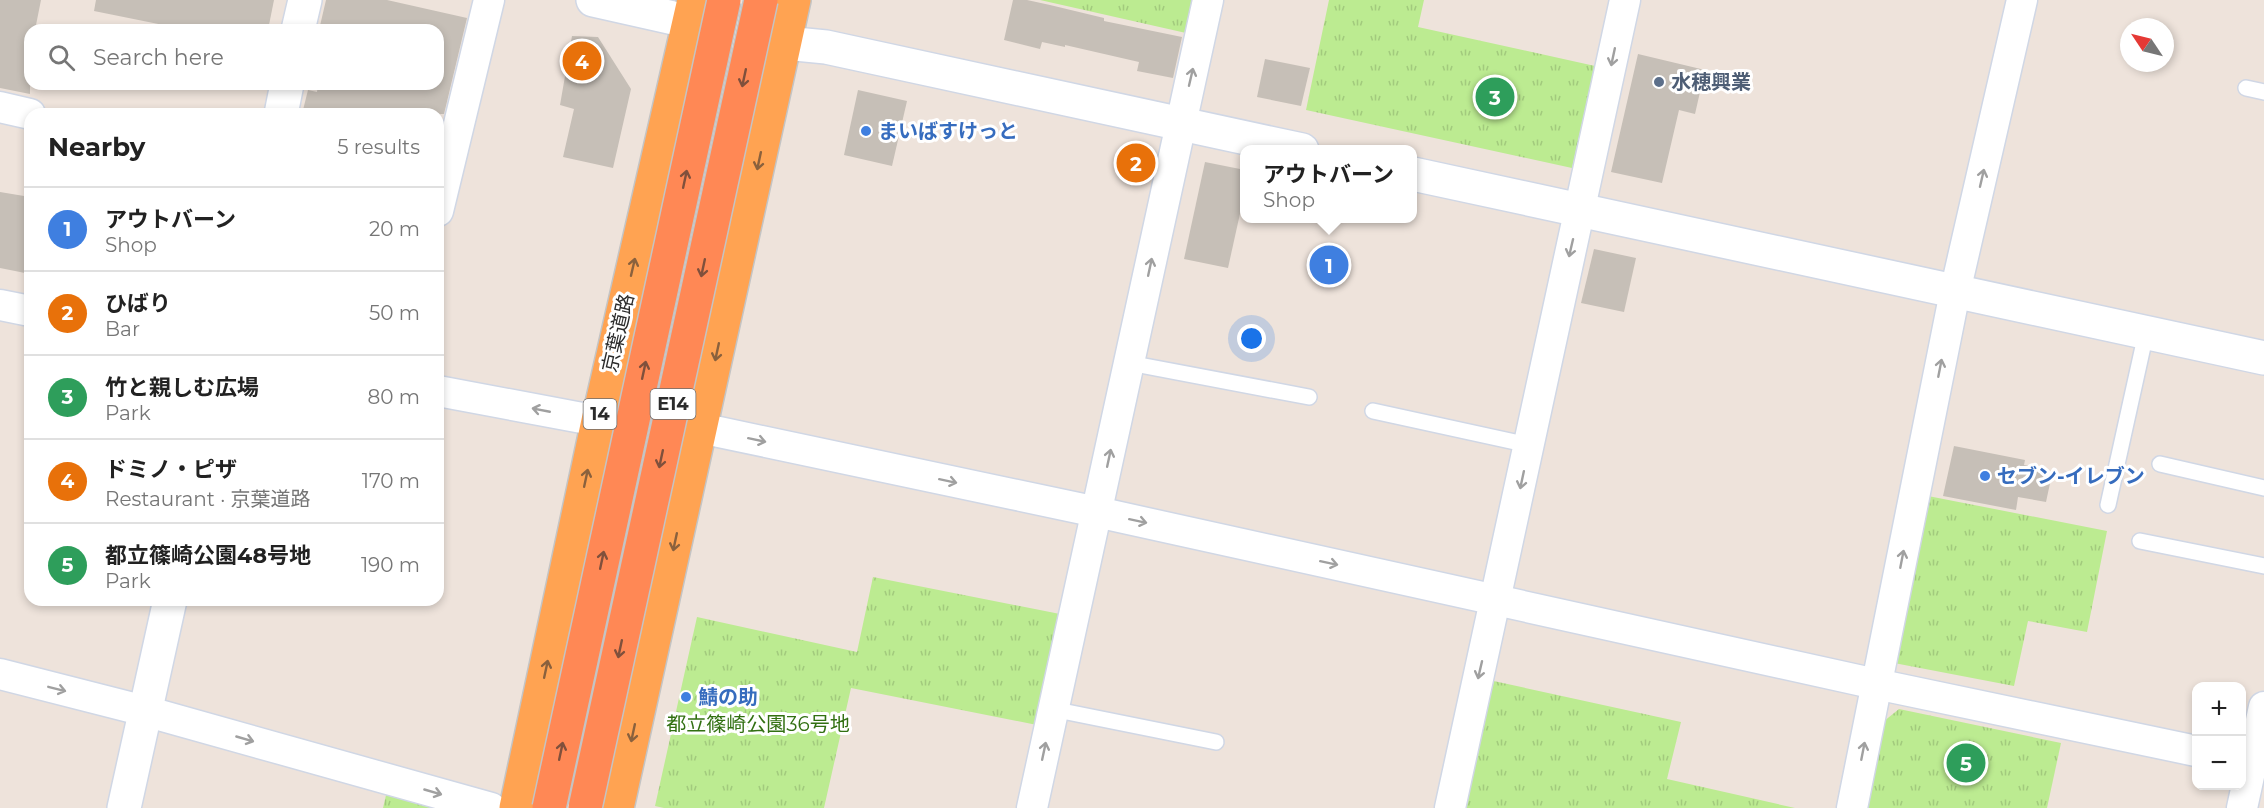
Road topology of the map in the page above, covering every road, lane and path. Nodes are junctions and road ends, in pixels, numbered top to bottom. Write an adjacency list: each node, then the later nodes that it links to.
1 (305, 0): 11 (street)
2 (489, 0): 22 (street)
3 (593, 0): 10 (street)
4 (724, 0): 55 (highway, 京葉道路 / E14, one-way to 4, bridge)
5 (761, 0): 56 (highway, E14, one-way to 56, bridge)
6 (794, 0): 12 (highway)
7 (1208, 0): 19 (street, one-way to 7)
8 (1625, 0): 23 (street, one-way to 23)
9 (2022, 0): 24 (street, one-way to 9)
10 (692, 10): 12 (street); 33 (highway, 京葉道路 / 14, one-way to 10)
11 (299, 24)
12 (785, 43): 19 (street); 34 (highway, one-way to 34)
13 (2246, 88): 15 (lane)
14 (286, 90): 17 (street)
15 (2264, 92)
16 (0, 107): 18 (street)
17 (282, 108)
18 (24, 113)
19 (1180, 123): 20 (street); 29 (street, one-way to 19)
20 (1279, 145)
21 (1417, 175): 23 (street)
22 (444, 186)
23 (1579, 211): 24 (street); 35 (street, one-way to 35)
24 (1955, 292): 27 (street); 45 (street, one-way to 24)
25 (0, 305): 26 (street)
26 (24, 310)
27 (2146, 333): 28 (street); 38 (lane)
28 (2264, 358)
29 (1130, 363): 31 (lane); 39 (street, one-way to 29)
30 (444, 392): 33 (street, one-way to 30)
31 (1309, 397)
32 (1373, 411): 35 (lane)
33 (598, 421): 54 (highway, 京葉道路 / 14, one-way to 33)
34 (700, 428): 39 (street, one-way to 39); 57 (highway, one-way to 57)
35 (1529, 445): 42 (street, one-way to 42)
36 (2160, 464): 37 (lane)
37 (2264, 488)
38 (2108, 505)
39 (1096, 512): 42 (street, one-way to 42); 47 (street)
40 (2140, 541): 41 (lane)
41 (2264, 566)
42 (1496, 599): 45 (street); 59 (street, one-way to 59)
43 (169, 606): 48 (street)
44 (0, 674): 48 (street, one-way to 48)
45 (1876, 684): 50 (street); 60 (street, one-way to 45)
46 (2264, 707): 51 (street)
47 (1053, 709): 49 (lane); 58 (street, one-way to 47)
48 (145, 711): 52 (street); 53 (street, one-way to 53)
49 (1216, 742)
50 (2192, 750)
51 (2252, 763): 61 (street)
52 (124, 808)
53 (491, 808)
54 (516, 808)
55 (549, 808)
56 (585, 808)
57 (617, 808)
58 (1032, 808)
59 (1450, 808)
60 (1852, 808)
61 (2242, 808)

